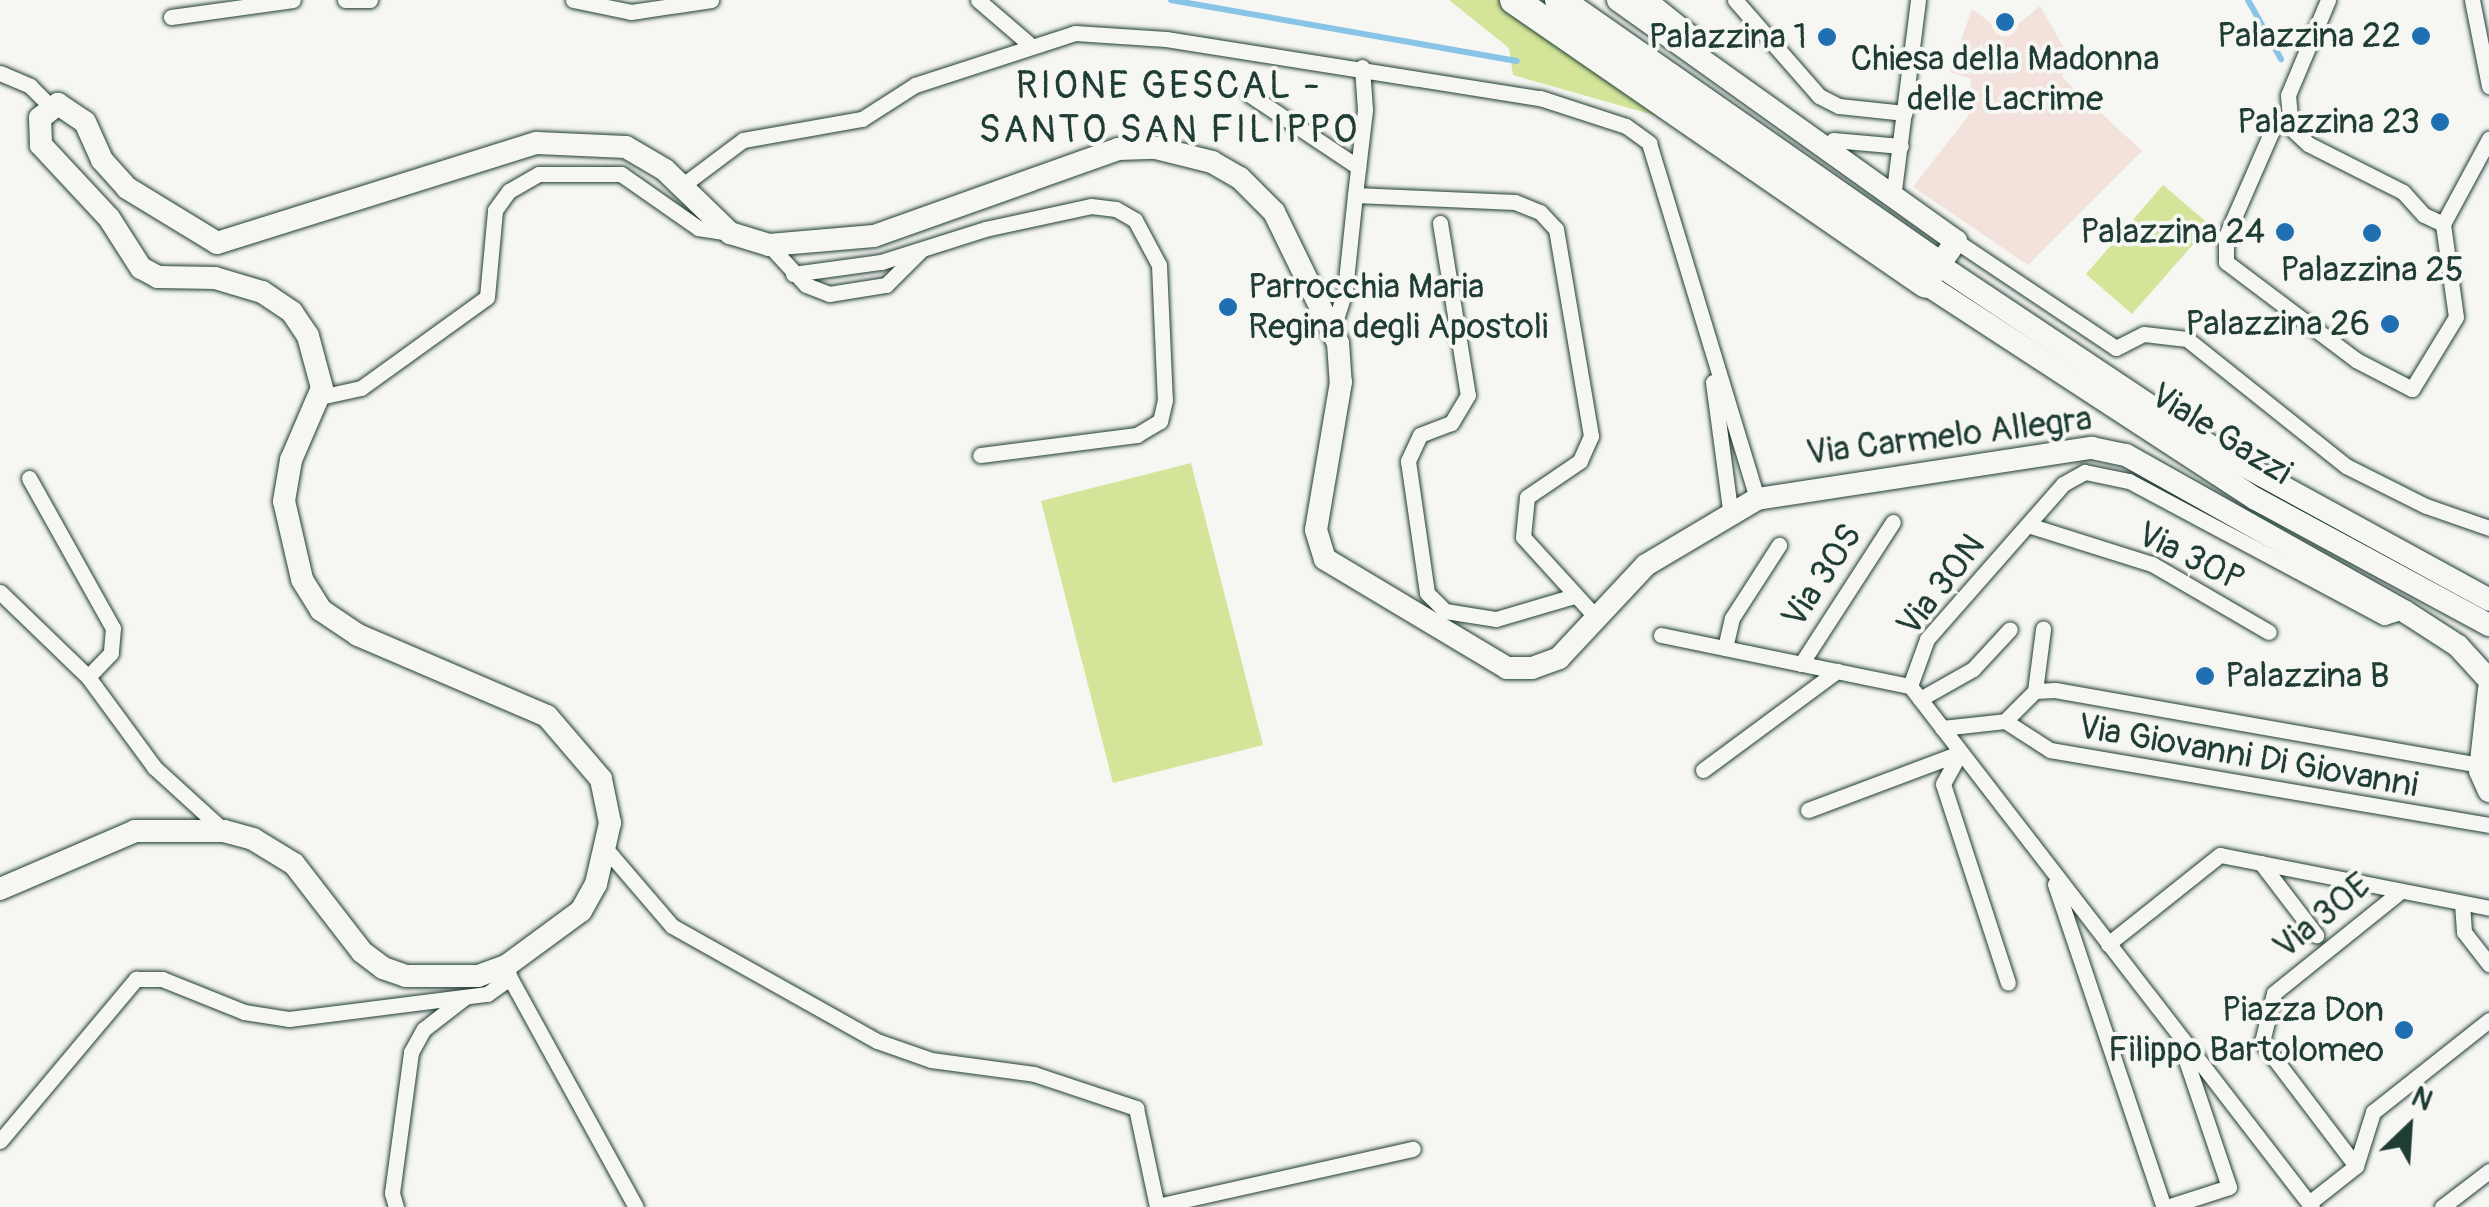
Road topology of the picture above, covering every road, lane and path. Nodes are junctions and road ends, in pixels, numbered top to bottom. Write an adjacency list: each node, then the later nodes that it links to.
1 (293, 0): 15 (street)
2 (345, 0): 3 (street)
3 (370, 0)
4 (573, 0): 5 (street)
5 (711, 0)
6 (978, 0): 16 (street)
7 (1514, 0): 38 (highway)
8 (1559, 0): 38 (highway)
9 (1618, 0): 29 (street)
10 (1645, 0): 25 (street)
11 (1735, 0): 22 (street)
12 (1918, 0): 22 (street)
13 (2328, 0): 23 (street)
14 (2472, 0): 19 (street)
15 (171, 17)
16 (1028, 44): 17 (street); 28 (street)
17 (1362, 67): 27 (street); 41 (street)
18 (0, 73): 21 (street)
19 (2489, 86)
20 (1250, 95): 27 (street)
21 (50, 106): 28 (street); 43 (street)
22 (1905, 113): 26 (street)
23 (2286, 117): 32 (street); 32 (street)
24 (2489, 139): 32 (street)
25 (1833, 140): 26 (street); 29 (street)
26 (1901, 146): 29 (street)
27 (1358, 167): 30 (street)
28 (683, 185): 33 (street)
29 (1895, 191): 34 (street)
30 (1355, 195): 39 (street); 56 (street)
31 (1440, 223): 56 (street)
32 (2443, 224)
33 (730, 233): 35 (street); 43 (street)
34 (1956, 242): 38 (street); 40 (street)
35 (769, 245): 37 (street); 39 (street, Via Carmelo Allegra)
36 (921, 250): 37 (street); 37 (street); 44 (street)
37 (793, 274)
38 (1933, 275): 42 (street, Viale Gazzi); 53 (street, Viale Gazzi)
39 (1333, 328): 59 (street, Via Carmelo Allegra)
40 (2116, 348): 42 (street); 50 (street)
41 (1712, 358): 46 (street); 47 (street)
42 (2096, 372): 52 (street, Viale Gazzi)
43 (320, 397): 83 (street)
44 (980, 455)
45 (29, 478): 69 (street)
46 (1757, 499): 47 (street, Via Carmelo Allegra); 58 (street, Via Carmelo Allegra)
47 (1730, 510): 59 (street, Via Carmelo Allegra)
48 (1893, 522): 67 (street, Via 30S)
49 (2028, 525): 58 (street, Via Carmelo Allegra); 63 (street, Via 30P); 73 (street, Via 30N)
50 (2489, 528)
51 (1779, 545): 66 (street)
52 (2450, 578): 54 (street); 57 (street, Viale Gazzi)
53 (2420, 586): 60 (street, Viale Gazzi); 65 (street)
54 (2489, 590)
55 (0, 592): 69 (street)
56 (1574, 596): 59 (street)
57 (2489, 600)
58 (2404, 611): 70 (street, Via Carmelo Allegra)
59 (1594, 615)
60 (2489, 625)
61 (2043, 629): 72 (street)
62 (2010, 630): 73 (street)
63 (2269, 632)
64 (1661, 635): 66 (street)
65 (2489, 636)
66 (1724, 648): 67 (street)
67 (1801, 664): 68 (street)
68 (1837, 671): 73 (street); 78 (street)
69 (88, 677): 82 (street)
70 (2489, 680)
71 (2489, 688): 77 (street)
72 (2034, 690): 74 (street, Via Giovanni Di Giovanni); 77 (street, Via Giovanni Di Giovanni)
73 (1915, 692): 75 (street)
74 (2005, 722): 75 (street); 81 (street, Via Giovanni Di Giovanni)
75 (1942, 728): 76 (street)
76 (1960, 753): 80 (street); 85 (street); 94 (street)
77 (2484, 766): 79 (street)
78 (1703, 770)
79 (2489, 791)
80 (1808, 810)
81 (2489, 825)
82 (224, 831): 86 (street); 93 (street)
83 (606, 849): 93 (street); 105 (street)
84 (2261, 864): 87 (street); 90 (street); 91 (street)
85 (2051, 871): 91 (street); 106 (street)
86 (0, 889)
87 (2401, 891): 88 (street); 100 (street, Via 30E)
88 (2462, 903): 89 (street); 92 (street)
89 (2489, 908)
90 (2316, 934)
91 (2108, 944): 97 (street)
92 (2489, 964)
93 (508, 972): 95 (street); 104 (street)
94 (2008, 983)
95 (464, 998): 98 (street); 103 (street)
96 (2489, 1020): 100 (street)
97 (2178, 1034): 102 (street); 106 (street)
98 (0, 1141)
99 (1413, 1149): 105 (street)
100 (2356, 1166): 102 (street)
101 (2489, 1171): 107 (street)
102 (2310, 1205)
103 (396, 1207)
104 (636, 1207)
105 (1157, 1207)
106 (2165, 1207)
107 (2442, 1207)

